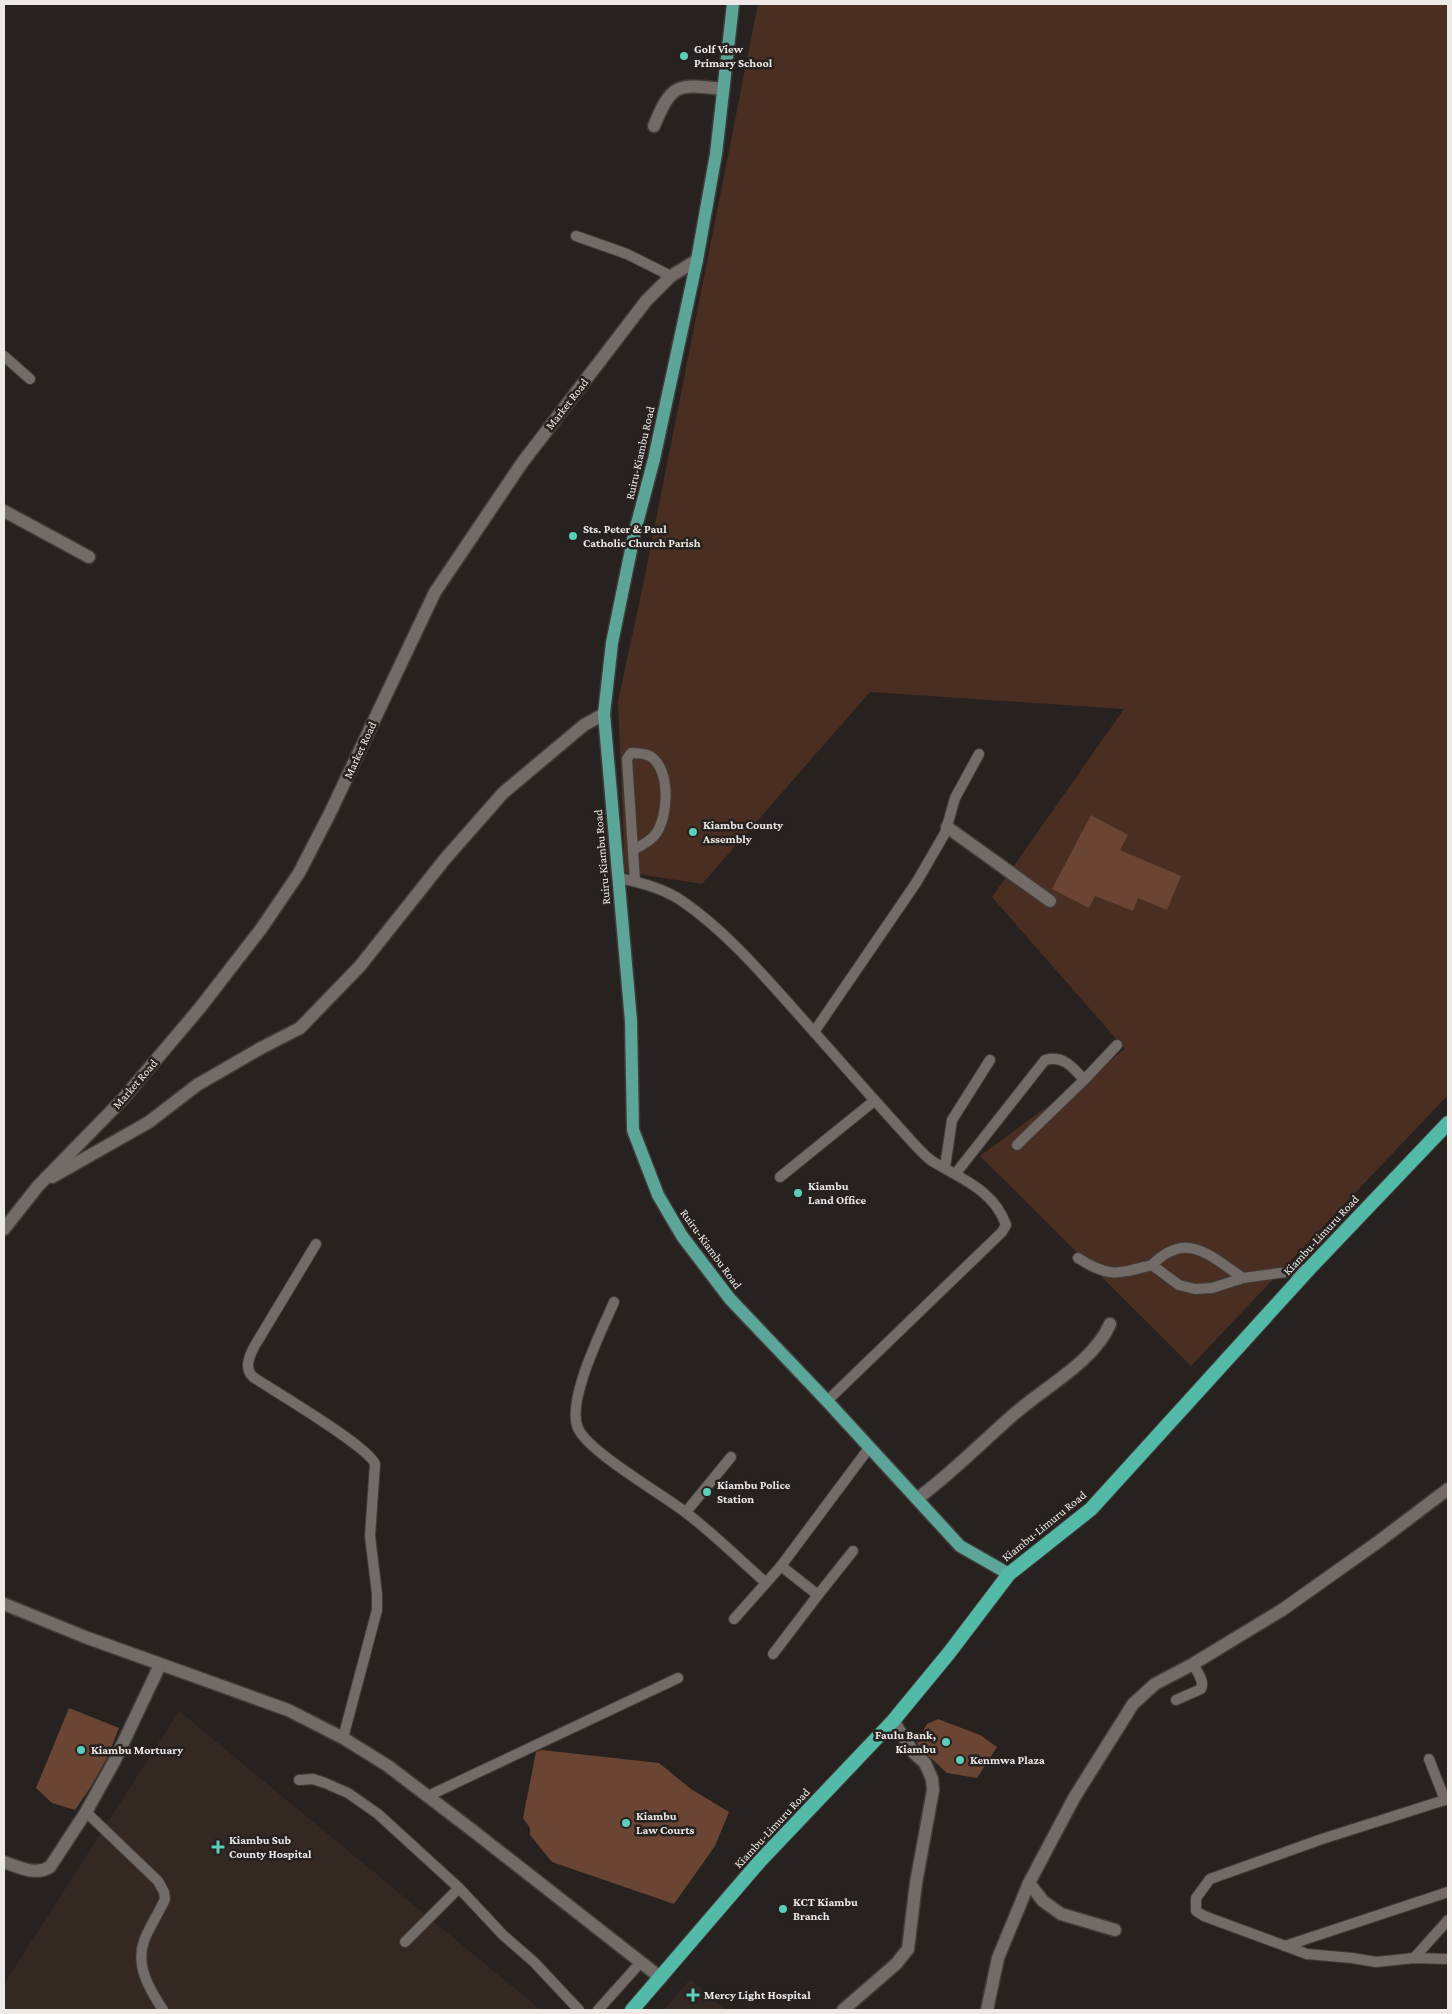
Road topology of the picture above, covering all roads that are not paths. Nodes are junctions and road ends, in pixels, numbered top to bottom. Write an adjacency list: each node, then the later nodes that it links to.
1 (734, 4): 2 (main road, Ruiru-Kiambu Road)
2 (723, 89): 3 (street); 5 (main road, Ruiru-Kiambu Road)
3 (654, 126)
4 (576, 236): 6 (lane)
5 (697, 260): 6 (street, Market Road); 11 (main road, Ruiru-Kiambu Road)
6 (671, 276): 28 (street, Market Road)
7 (4, 356): 8 (lane)
8 (30, 379)
9 (4, 511): 10 (street)
10 (89, 557)
11 (604, 714): 15 (main road, Ruiru-Kiambu Road); 28 (street)
12 (979, 754): 13 (lane)
13 (947, 827): 17 (street); 18 (lane)
14 (633, 850): 14 (lane); 16 (lane)
15 (618, 878): 16 (lane); 37 (main road, Ruiru-Kiambu Road)
16 (635, 881): 18 (lane)
17 (1050, 900)
18 (814, 1032): 22 (lane)
19 (1117, 1045): 21 (lane)
20 (990, 1060): 25 (lane)
21 (1084, 1080): 24 (lane); 26 (lane)
22 (874, 1101): 25 (lane); 27 (lane)
23 (1448, 1123): 33 (highway, Kiambu-Limuru Road)
24 (1017, 1145)
25 (946, 1167): 26 (lane)
26 (956, 1173): 37 (lane)
27 (780, 1177)
28 (38, 1186): 29 (street, Market Road)
29 (4, 1229)
30 (316, 1244): 56 (lane)
31 (1078, 1258): 32 (lane)
32 (1152, 1265): 34 (lane); 34 (lane)
33 (1309, 1269): 34 (lane); 45 (highway, Kiambu-Limuru Road)
34 (1243, 1278)
35 (614, 1302): 42 (lane)
36 (1110, 1324): 41 (street)
37 (827, 1400): 38 (main road, Ruiru-Kiambu Road)
38 (869, 1448): 41 (main road, Ruiru-Kiambu Road); 44 (lane)
39 (731, 1457): 42 (lane)
40 (1448, 1489): 51 (street)
41 (918, 1498): 45 (main road, Ruiru-Kiambu Road)
42 (686, 1512): 46 (lane)
43 (853, 1551): 47 (lane)
44 (781, 1566): 46 (lane); 47 (lane)
45 (1009, 1574): 55 (highway, Kiambu-Limuru Road)
46 (765, 1582): 49 (lane)
47 (818, 1595): 50 (lane)
48 (4, 1604): 52 (street)
49 (734, 1619)
50 (774, 1654)
51 (1193, 1664): 54 (lane); 63 (street)
52 (160, 1665): 56 (street); 61 (street)
53 (678, 1678): 59 (lane)
54 (1176, 1700)
55 (893, 1721): 73 (highway, Kiambu-Limuru Road); 78 (street)
56 (343, 1738): 59 (street)
57 (1428, 1759): 60 (lane)
58 (299, 1780): 64 (lane)
59 (428, 1796): 72 (street)
60 (1446, 1799): 69 (lane)
61 (86, 1812): 62 (street); 74 (lane)
62 (4, 1862)
63 (1029, 1883): 67 (street); 79 (street)
64 (459, 1888): 68 (lane); 75 (lane)
65 (1448, 1892): 69 (lane)
66 (1448, 1920): 70 (lane)
67 (1114, 1930)
68 (405, 1942)
69 (1285, 1946): 70 (lane)
70 (1414, 1958): 71 (lane)
71 (1448, 1959)
72 (641, 1962): 73 (street); 76 (lane)
73 (660, 1978): 77 (highway, Kiambu-Limuru Road)
74 (162, 2010)
75 (579, 2010)
76 (598, 2010)
77 (632, 2010)
78 (843, 2010)
79 (987, 2010)

